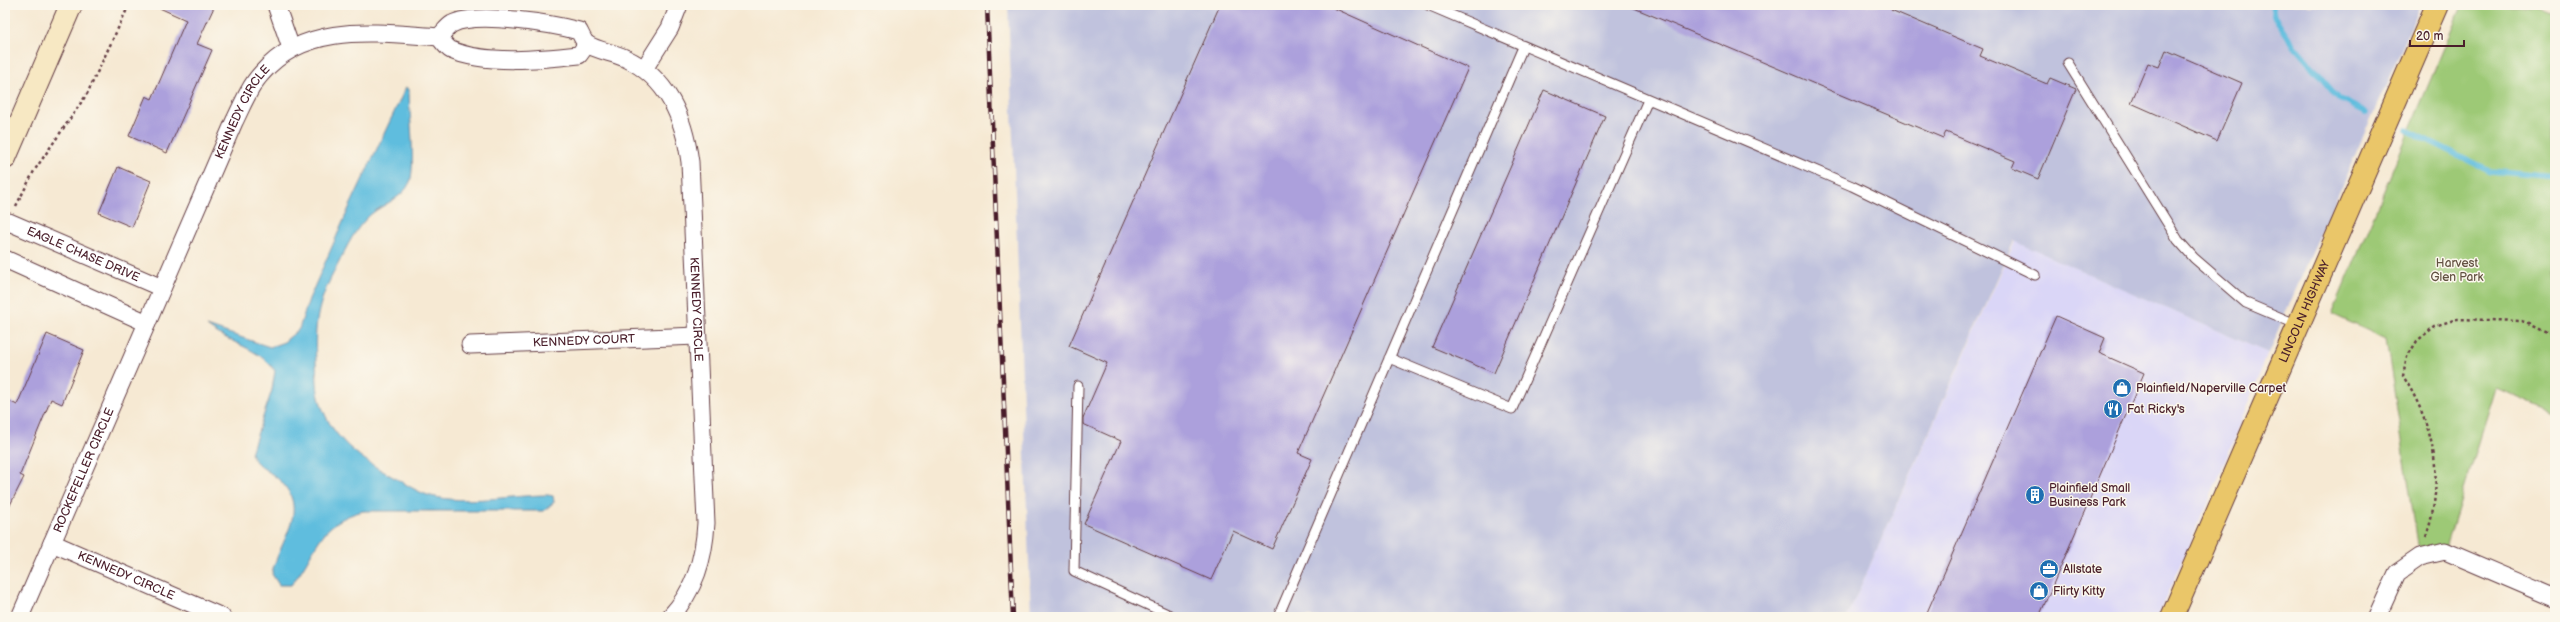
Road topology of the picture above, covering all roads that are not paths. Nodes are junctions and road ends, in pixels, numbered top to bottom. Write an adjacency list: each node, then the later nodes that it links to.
1 (71, 5): 13 (street)
2 (276, 5): 9 (street)
3 (679, 5): 11 (street)
4 (1428, 5): 8 (lane)
5 (2437, 5): 19 (main road, LINCOLN HIGHWAY)
6 (439, 37): 7 (street); 7 (street, KENNEDY CIRCLE); 9 (street, KENNEDY CIRCLE)
7 (587, 44): 11 (street, KENNEDY CIRCLE)
8 (1523, 47): 12 (lane); 22 (lane)
9 (291, 48): 17 (street, KENNEDY CIRCLE)
10 (2068, 63): 19 (lane)
11 (644, 69): 20 (street, KENNEDY CIRCLE)
12 (1648, 100): 16 (lane); 22 (lane)
13 (5, 158)
14 (5, 222): 17 (street, EAGLE CHASE DRIVE)
15 (5, 259): 18 (street)
16 (2035, 275)
17 (162, 288): 18 (street, KENNEDY CIRCLE)
18 (147, 323): 24 (street, ROCKEFELLER CIRCLE)
19 (2298, 325): 31 (main road, LINCOLN HIGHWAY)
20 (697, 336): 21 (street, KENNEDY COURT); 28 (street, KENNEDY CIRCLE)
21 (470, 345)
22 (1389, 358): 30 (lane)
23 (1078, 386): 29 (lane)
24 (52, 543): 26 (street, ROCKEFELLER CIRCLE); 27 (street, KENNEDY CIRCLE)
25 (2555, 598): 32 (street)
26 (20, 617)
27 (222, 617)
28 (670, 617)
29 (1174, 617)
30 (1278, 617)
31 (2172, 617)
32 (2378, 617)

